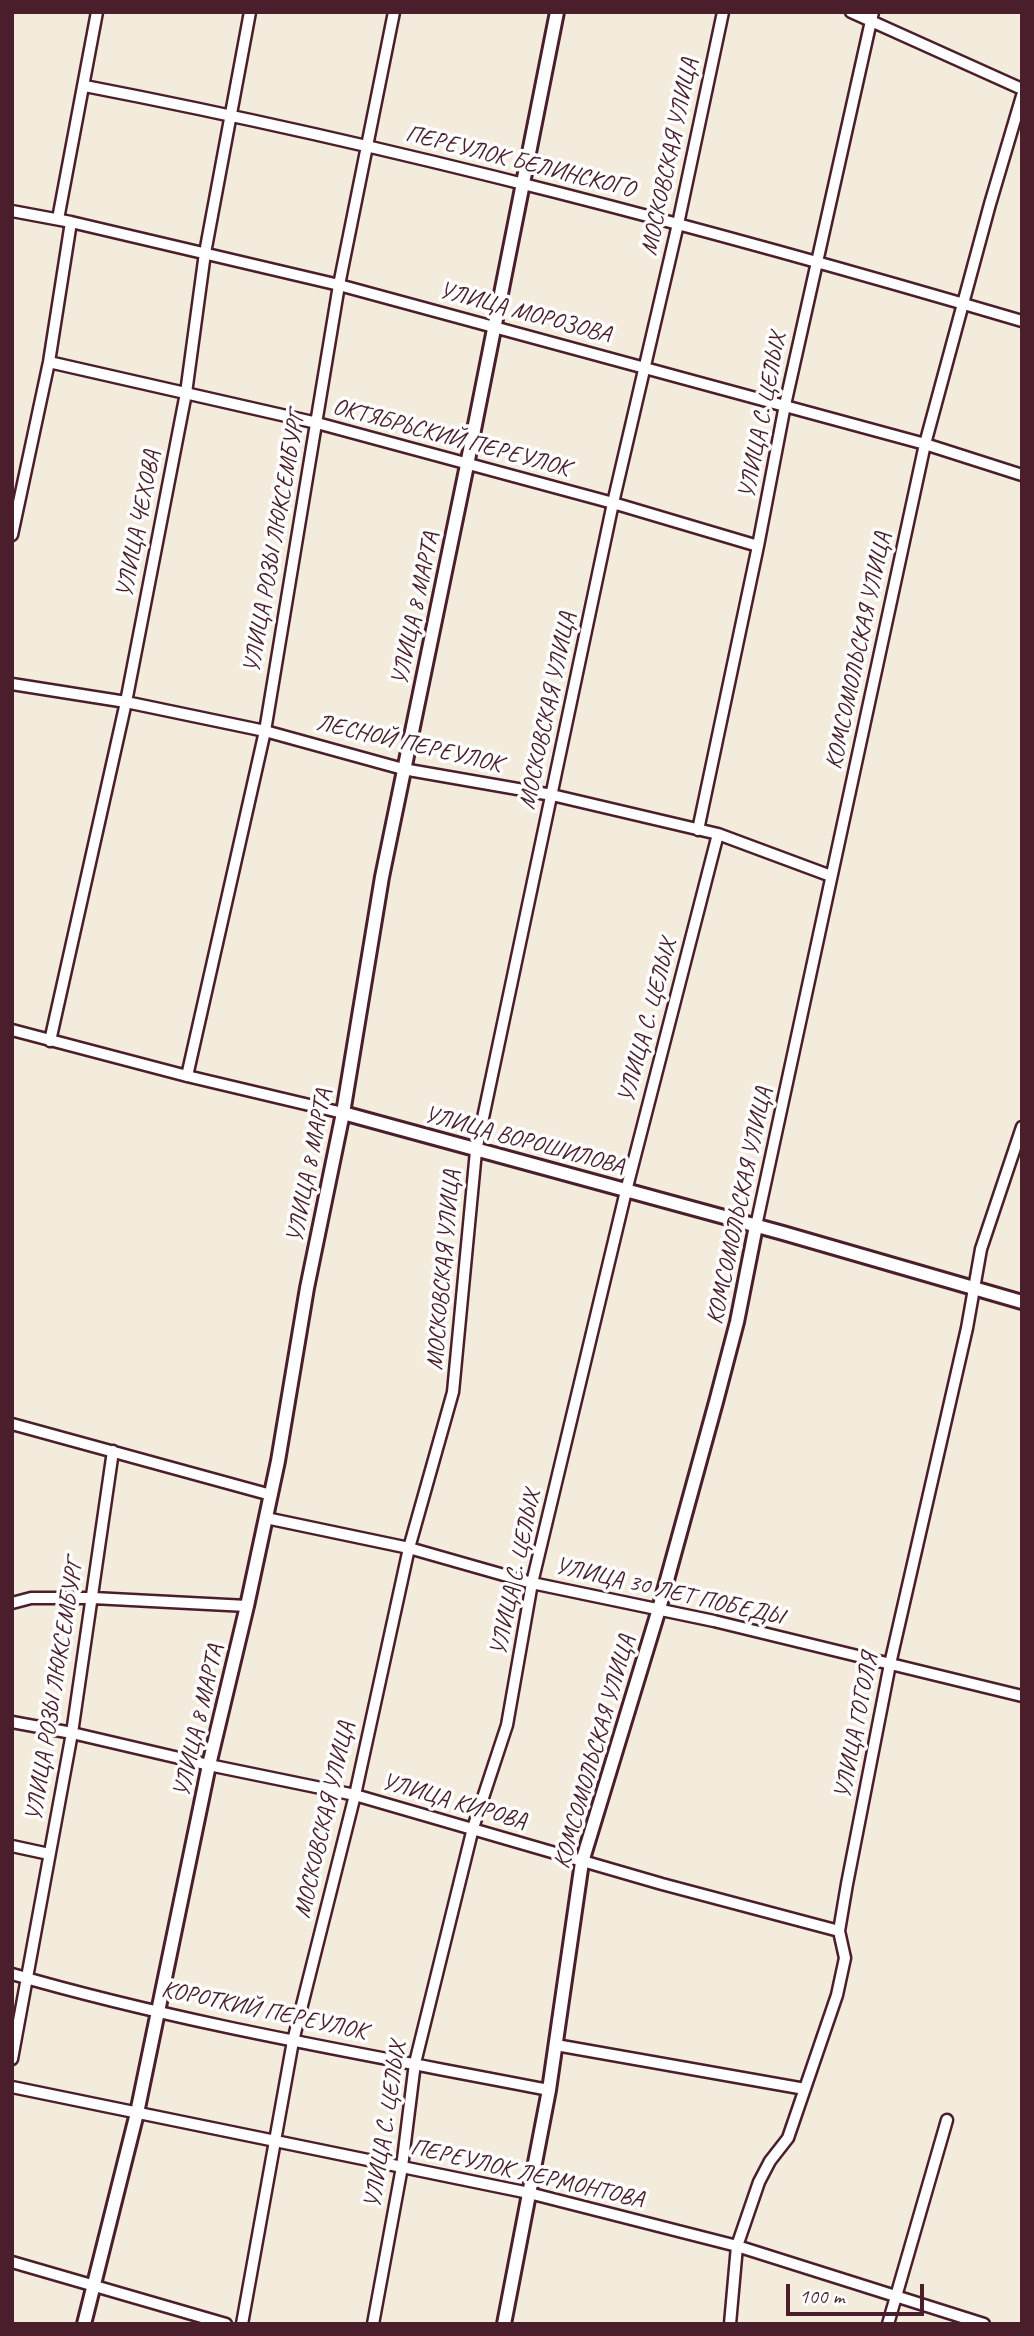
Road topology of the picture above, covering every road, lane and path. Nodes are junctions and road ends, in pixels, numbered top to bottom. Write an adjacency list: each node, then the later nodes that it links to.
1 (97, 12): 8 (street)
2 (250, 12): 11 (street, УЛИЦА ЧЕХОВА)
3 (394, 12): 12 (street, УЛИЦА РОЗЫ ЛЮКСЕМБУРГ)
4 (557, 12): 13 (main road, УЛИЦА 8 МАРТА)
5 (723, 12): 17 (street, МОСКОВСКАЯ УЛИЦА)
6 (851, 12): 7 (street)
7 (872, 17): 9 (street); 19 (street, УЛИЦА С. ЦЕЛЫХ)
8 (85, 86): 11 (street, ПЕРЕУЛОК БЕЛИНСКОГО); 15 (street)
9 (1022, 89)
10 (1022, 96): 21 (street, КОМСОМОЛЬСКАЯ УЛИЦА)
11 (230, 114): 12 (street, ПЕРЕУЛОК БЕЛИНСКОГО); 18 (street, УЛИЦА ЧЕХОВА)
12 (368, 145): 13 (street, ПЕРЕУЛОК БЕЛИНСКОГО); 20 (street, УЛИЦА РОЗЫ ЛЮКСЕМБУРГ)
13 (524, 184): 17 (street, ПЕРЕУЛОК БЕЛИНСКОГО); 23 (main road, УЛИЦА 8 МАРТА)
14 (12, 211): 15 (street, УЛИЦА МОРОЗОВА)
15 (58, 219): 16 (street, УЛИЦА МОРОЗОВА)
16 (71, 222): 18 (street, УЛИЦА МОРОЗОВА); 24 (street)
17 (678, 224): 19 (street, ПЕРЕУЛОК БЕЛИНСКОГО); 25 (street, МОСКОВСКАЯ УЛИЦА)
18 (205, 253): 20 (street, УЛИЦА МОРОЗОВА); 26 (street, УЛИЦА ЧЕХОВА)
19 (817, 261): 21 (street, ПЕРЕУЛОК БЕЛИНСКОГО); 27 (street, УЛИЦА С. ЦЕЛЫХ)
20 (339, 285): 23 (street, УЛИЦА МОРОЗОВА); 28 (street, УЛИЦА РОЗЫ ЛЮКСЕМБУРГ)
21 (962, 303): 22 (street, ПЕРЕУЛОК БЕЛИНСКОГО); 29 (street, КОМСОМОЛЬСКАЯ УЛИЦА)
22 (1022, 321)
23 (495, 327): 25 (street, УЛИЦА МОРОЗОВА); 30 (main road, УЛИЦА 8 МАРТА)
24 (49, 362): 26 (street, ОКТЯБРЬСКИЙ ПЕРЕУЛОК); 33 (street)
25 (644, 367): 27 (street, УЛИЦА МОРОЗОВА); 32 (street, МОСКОВСКАЯ УЛИЦА)
26 (186, 393): 28 (street, ОКТЯБРЬСКИЙ ПЕРЕУЛОК); 36 (street, УЛИЦА ЧЕХОВА)
27 (785, 405): 29 (street, УЛИЦА МОРОЗОВА); 34 (street, УЛИЦА С. ЦЕЛЫХ)
28 (317, 423): 30 (street, ОКТЯБРЬСКИЙ ПЕРЕУЛОК); 37 (street, УЛИЦА РОЗЫ ЛЮКСЕМБУРГ)
29 (925, 444): 31 (street, УЛИЦА МОРОЗОВА); 42 (street, КОМСОМОЛЬСКАЯ УЛИЦА)
30 (467, 465): 32 (street, ОКТЯБРЬСКИЙ ПЕРЕУЛОК); 38 (main road, УЛИЦА 8 МАРТА)
31 (1022, 475)
32 (613, 503): 34 (street, ОКТЯБРЬСКИЙ ПЕРЕУЛОК); 39 (street, МОСКОВСКАЯ УЛИЦА)
33 (12, 535)
34 (758, 546): 40 (street, УЛИЦА С. ЦЕЛЫХ)
35 (12, 684): 36 (street, ЛЕСНОЙ ПЕРЕУЛОК)
36 (126, 702): 37 (street, ЛЕСНОЙ ПЕРЕУЛОК); 44 (street, УЛИЦА ЧЕХОВА)
37 (265, 731): 38 (street, ЛЕСНОЙ ПЕРЕУЛОК); 45 (street, УЛИЦА РОЗЫ ЛЮКСЕМБУРГ)
38 (403, 769): 39 (street, ЛЕСНОЙ ПЕРЕУЛОК); 46 (main road, УЛИЦА 8 МАРТА)
39 (552, 796): 40 (street, ЛЕСНОЙ ПЕРЕУЛОК); 48 (street, МОСКОВСКАЯ УЛИЦА)
40 (698, 830): 41 (street, ЛЕСНОЙ ПЕРЕУЛОК)
41 (718, 834): 42 (street, ЛЕСНОЙ ПЕРЕУЛОК); 49 (street, УЛИЦА С. ЦЕЛЫХ)
42 (831, 876): 50 (street, КОМСОМОЛЬСКАЯ УЛИЦА)
43 (12, 1030): 44 (street, УЛИЦА ВОРОШИЛОВА)
44 (50, 1041): 45 (street, УЛИЦА ВОРОШИЛОВА)
45 (187, 1076): 46 (street, УЛИЦА ВОРОШИЛОВА)
46 (343, 1113): 48 (main road, УЛИЦА ВОРОШИЛОВА); 55 (main road, УЛИЦА 8 МАРТА)
47 (1022, 1127): 51 (street, УЛИЦА ГОГОЛЯ)
48 (476, 1151): 49 (main road, УЛИЦА ВОРОШИЛОВА); 57 (street, МОСКОВСКАЯ УЛИЦА)
49 (626, 1191): 50 (main road, УЛИЦА ВОРОШИЛОВА); 58 (street, УЛИЦА С. ЦЕЛЫХ)
50 (757, 1226): 51 (main road, УЛИЦА ВОРОШИЛОВА); 62 (main road, КОМСОМОЛЬСКАЯ УЛИЦА)
51 (974, 1289): 52 (main road, УЛИЦА ВОРОШИЛОВА); 63 (street, УЛИЦА ГОГОЛЯ)
52 (1022, 1302)
53 (12, 1424): 54 (street)
54 (113, 1451): 55 (street); 59 (street, УЛИЦА РОЗЫ ЛЮКСЕМБУРГ)
55 (271, 1495): 56 (main road, УЛИЦА 8 МАРТА)
56 (266, 1518): 57 (street, УЛИЦА 30 ЛЕТ ПОБЕДЫ); 61 (main road, УЛИЦА 8 МАРТА)
57 (409, 1548): 58 (street, УЛИЦА 30 ЛЕТ ПОБЕДЫ); 68 (street, МОСКОВСКАЯ УЛИЦА)
58 (532, 1583): 62 (street, УЛИЦА 30 ЛЕТ ПОБЕДЫ); 69 (street, УЛИЦА С. ЦЕЛЫХ)
59 (93, 1598): 60 (street); 61 (street); 66 (street, УЛИЦА РОЗЫ ЛЮКСЕМБУРГ)
60 (12, 1603)
61 (247, 1606): 67 (main road, УЛИЦА 8 МАРТА)
62 (659, 1608): 63 (street, УЛИЦА 30 ЛЕТ ПОБЕДЫ); 72 (main road, КОМСОМОЛЬСКАЯ УЛИЦА)
63 (890, 1664): 64 (street, УЛИЦА 30 ЛЕТ ПОБЕДЫ); 73 (street, УЛИЦА ГОГОЛЯ)
64 (1022, 1696)
65 (12, 1722): 66 (street, УЛИЦА КИРОВА)
66 (72, 1733): 67 (street, УЛИЦА КИРОВА); 71 (street, УЛИЦА РОЗЫ ЛЮКСЕМБУРГ)
67 (209, 1765): 68 (street, УЛИЦА КИРОВА); 76 (main road, УЛИЦА 8 МАРТА)
68 (355, 1794): 69 (street, УЛИЦА КИРОВА); 77 (street, МОСКОВСКАЯ УЛИЦА)
69 (473, 1828): 72 (street, УЛИЦА КИРОВА); 80 (street, УЛИЦА С. ЦЕЛЫХ)
70 (12, 1846): 71 (street)
71 (50, 1854): 75 (street, УЛИЦА РОЗЫ ЛЮКСЕМБУРГ)
72 (582, 1861): 73 (street, УЛИЦА КИРОВА); 78 (main road, КОМСОМОЛЬСКАЯ УЛИЦА)
73 (839, 1931): 83 (street, УЛИЦА ГОГОЛЯ)
74 (12, 1974): 75 (street, КОРОТКИЙ ПЕРЕУЛОК)
75 (27, 1978): 76 (street, КОРОТКИЙ ПЕРЕУЛОК); 79 (street, УЛИЦА РОЗЫ ЛЮКСЕМБУРГ)
76 (158, 2011): 77 (street, КОРОТКИЙ ПЕРЕУЛОК); 84 (main road, УЛИЦА 8 МАРТА)
77 (293, 2041): 80 (street, КОРОТКИЙ ПЕРЕУЛОК); 86 (street, МОСКОВСКАЯ УЛИЦА)
78 (556, 2045): 82 (main road, КОМСОМОЛЬСКАЯ УЛИЦА); 83 (street)
79 (12, 2059)
80 (415, 2063): 82 (street, КОРОТКИЙ ПЕРЕУЛОК); 87 (street, УЛИЦА С. ЦЕЛЫХ)
81 (12, 2087): 84 (street, ПЕРЕУЛОК ЛЕРМОНТОВА)
82 (550, 2090): 88 (main road, КОМСОМОЛЬСКАЯ УЛИЦА)
83 (805, 2090): 89 (street, УЛИЦА ГОГОЛЯ)
84 (137, 2113): 86 (street, ПЕРЕУЛОК ЛЕРМОНТОВА); 91 (main road, УЛИЦА 8 МАРТА)
85 (947, 2120): 92 (street)
86 (276, 2141): 87 (street, ПЕРЕУЛОК ЛЕРМОНТОВА); 95 (street, МОСКОВСКАЯ УЛИЦА)
87 (402, 2167): 88 (street, ПЕРЕУЛОК ЛЕРМОНТОВА); 96 (street, УЛИЦА С. ЦЕЛЫХ)
88 (529, 2193): 89 (street, ПЕРЕУЛОК ЛЕРМОНТОВА); 97 (main road, КОМСОМОЛЬСКАЯ УЛИЦА)
89 (737, 2246): 92 (street, ПЕРЕУЛОК ЛЕРМОНТОВА); 98 (street, УЛИЦА ГОГОЛЯ)
90 (12, 2262): 91 (street)
91 (94, 2286): 93 (main road, УЛИЦА 8 МАРТА); 94 (street)
92 (896, 2296): 99 (street); 100 (street, ПЕРЕУЛОК ЛЕРМОНТОВА)
93 (84, 2324)
94 (226, 2324)
95 (242, 2324)
96 (373, 2324)
97 (504, 2324)
98 (730, 2324)
99 (888, 2324)
100 (984, 2324)

